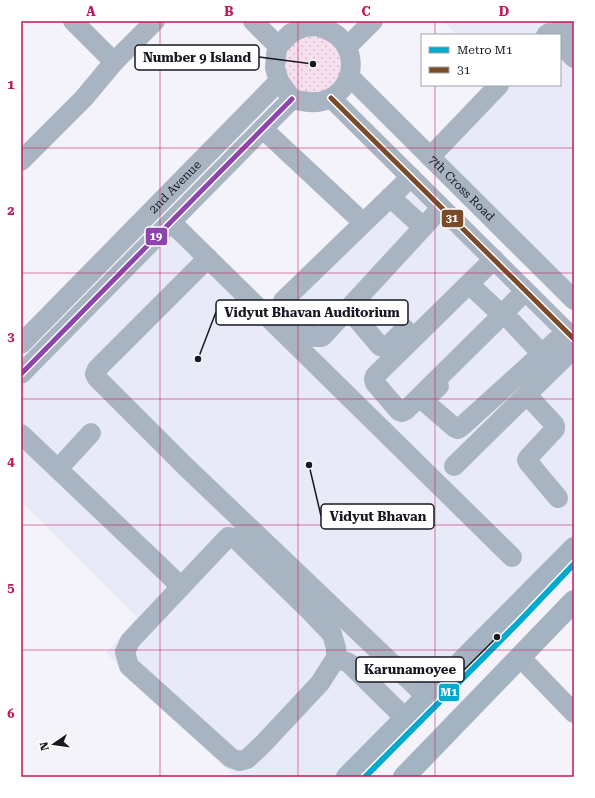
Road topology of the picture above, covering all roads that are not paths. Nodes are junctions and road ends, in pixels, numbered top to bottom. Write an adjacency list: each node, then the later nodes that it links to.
1 (73, 21): 13 (street)
2 (155, 21): 13 (street)
3 (253, 21): 10 (street)
4 (373, 21): 11 (street)
5 (561, 21): 8 (street)
6 (297, 25): 7 (street); 10 (street)
7 (334, 26): 11 (street)
8 (574, 34)
9 (561, 45): 12 (street)
10 (278, 46): 15 (street)
11 (347, 47): 14 (street)
12 (574, 58)
13 (114, 62): 21 (street)
14 (349, 76): 17 (street); 20 (street, 7th Cross Road)
15 (279, 81): 18 (street); 35 (street, 2nd Avenue)
16 (498, 86): 20 (street)
17 (331, 98): 18 (street); 22 (street)
18 (292, 99): 19 (street, 2nd Avenue)
19 (263, 129): 25 (street); 26 (street, 2nd Avenue)
20 (430, 157): 32 (street, 7th Cross Road)
21 (21, 161)
22 (411, 177): 23 (street); 24 (street)
23 (390, 197): 27 (street); 27 (street)
24 (445, 211): 27 (street); 28 (street); 28 (street)
25 (355, 215)
26 (171, 222): 29 (street); 37 (street, 2nd Avenue)
27 (423, 227)
28 (489, 255): 30 (street); 31 (street)
29 (208, 258): 45 (street); 50 (street)
30 (469, 284): 33 (street); 33 (street)
31 (530, 295): 33 (street); 34 (street)
32 (574, 300)
33 (506, 318): 36 (street); 36 (street)
34 (572, 340): 36 (street); 38 (street)
35 (21, 344)
36 (542, 354)
37 (21, 374)
38 (527, 395): 41 (street); 43 (street)
39 (91, 433): 42 (street)
40 (21, 434): 42 (street)
41 (454, 466)
42 (58, 469): 46 (street)
43 (558, 498)
44 (574, 548): 50 (main road)
45 (512, 557)
46 (180, 587): 49 (street); 49 (street)
47 (574, 601): 48 (main road)
48 (520, 657): 51 (street); 54 (main road)
49 (336, 658): 52 (street)
50 (427, 697): 52 (main road)
51 (574, 713)
52 (406, 718): 53 (main road)
53 (347, 777)
54 (404, 777)

